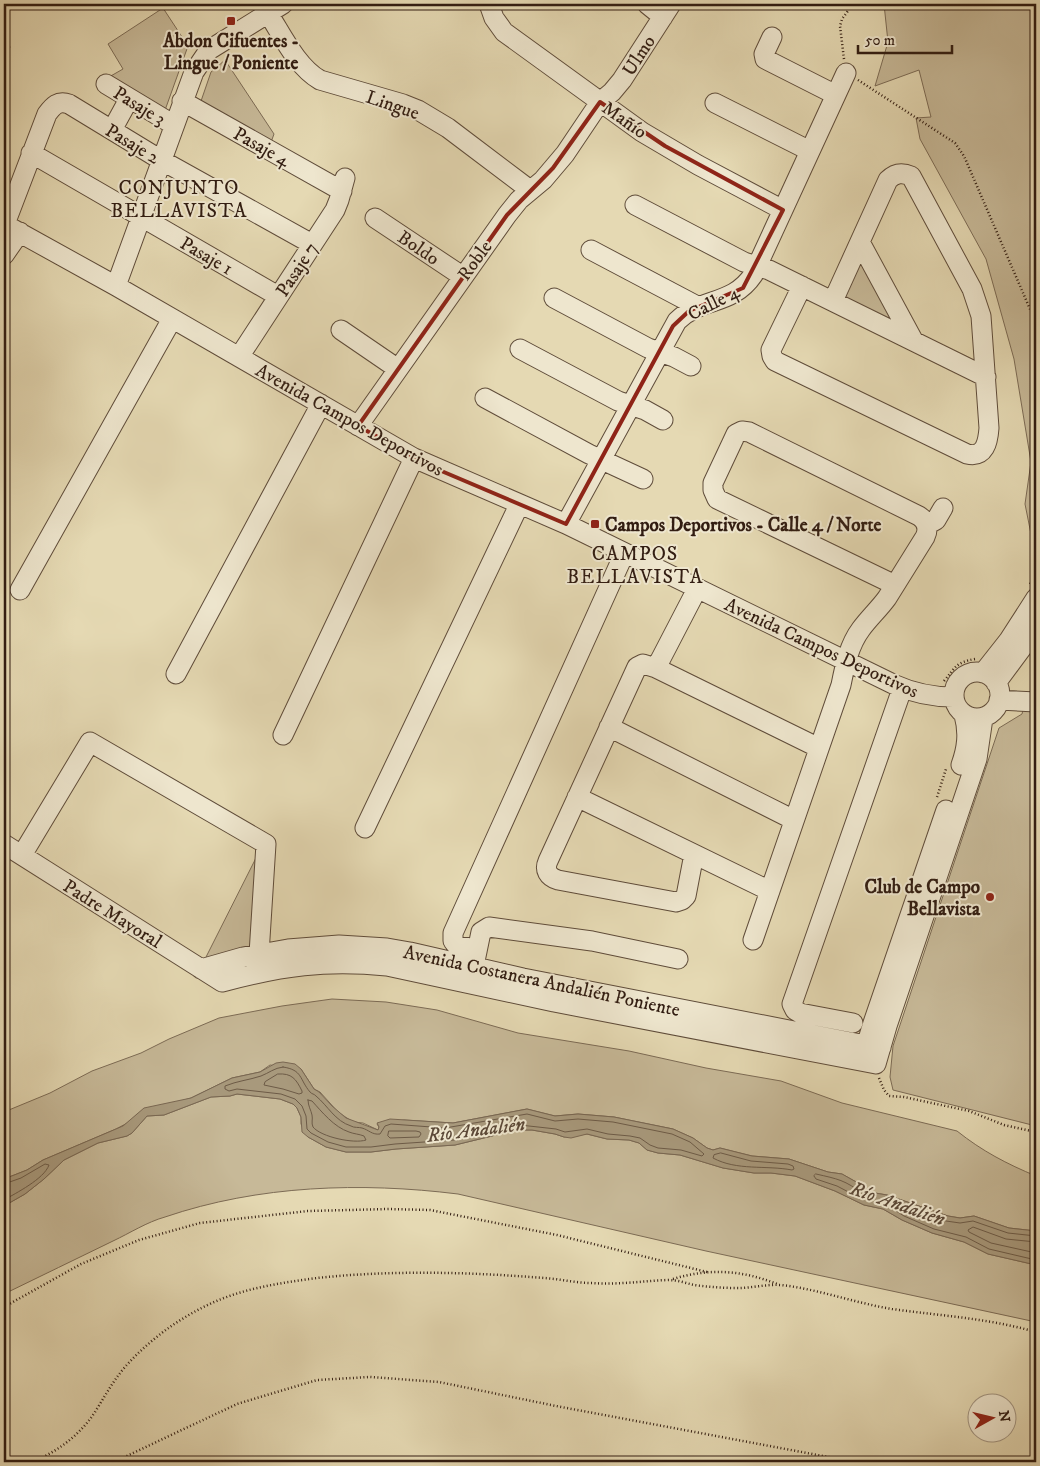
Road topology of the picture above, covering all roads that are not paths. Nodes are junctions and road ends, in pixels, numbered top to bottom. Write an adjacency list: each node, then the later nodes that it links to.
1 (489, 4): 11 (street, Mañío)
2 (647, 4): 4 (street)
3 (276, 8): 10 (street); 19 (street, Lingue)
4 (667, 10): 11 (street, Ulmo)
5 (772, 37): 8 (street)
6 (846, 72): 8 (street, Calle 4)
7 (106, 84): 9 (street, Pasaje 3)
8 (836, 95): 15 (street, Calle 4)
9 (130, 99): 13 (street, Pasaje 3); 14 (street)
10 (182, 101): 13 (street); 18 (street, Pasaje 4)
11 (600, 102): 19 (street, Roble); 21 (street, Mañío)
12 (715, 103): 15 (street)
13 (174, 125): 17 (street)
14 (112, 130): 16 (street, Pasaje 2); 17 (street, Pasaje 2)
15 (810, 151): 21 (street, Calle 4)
16 (31, 153): 22 (street, Pasaje 1); 24 (street)
17 (161, 160): 22 (street); 26 (street, Pasaje 2)
18 (343, 185): 26 (street, Pasaje 7)
19 (530, 190): 30 (street, Roble)
20 (635, 205): 29 (street)
21 (783, 210): 29 (street, Calle 4)
22 (141, 217): 31 (street); 33 (street, Pasaje 1)
23 (375, 218): 30 (street, Boldo)
24 (9, 227): 28 (street); 31 (street, Avenida Campos Deportivos)
25 (860, 242): 35 (street); 39 (street); 45 (street)
26 (312, 244): 33 (street, Pasaje 7)
27 (591, 250): 36 (street)
28 (4, 255)
29 (757, 266): 32 (street); 36 (street, Calle 4)
30 (462, 276): 44 (street, Roble)
31 (116, 286): 37 (street, Avenida Campos Deportivos)
32 (802, 286): 35 (street); 45 (street)
33 (278, 296): 42 (street, Pasaje 7)
34 (554, 298): 41 (street)
35 (833, 301): 39 (street)
36 (699, 307): 41 (street, Calle 4)
37 (172, 319): 42 (street, Avenida Campos Deportivos); 61 (street)
38 (342, 330): 44 (street)
39 (913, 340): 45 (street)
40 (520, 349): 48 (street)
41 (659, 352): 43 (street); 48 (street, Calle 4)
42 (238, 357): 47 (street, Avenida Campos Deportivos)
43 (691, 366)
44 (398, 369): 50 (street, Roble)
45 (986, 377)
46 (485, 398): 52 (street)
47 (321, 404): 50 (street, Avenida Campos Deportivos); 66 (street)
48 (630, 405): 49 (street); 52 (street, Calle 4)
49 (664, 420)
50 (358, 426): 51 (street, Avenida Campos Deportivos)
51 (414, 458): 54 (street, Avenida Campos Deportivos); 74 (street)
52 (601, 459): 53 (street); 56 (street, Calle 4)
53 (643, 479)
54 (519, 505): 56 (street, Avenida Campos Deportivos); 78 (street)
55 (943, 508): 57 (street)
56 (566, 524): 58 (street, Avenida Campos Deportivos)
57 (926, 525): 59 (street); 59 (street)
58 (624, 554): 60 (street, Avenida Campos Deportivos); 84 (street)
59 (895, 585): 64 (street)
60 (697, 589): 64 (street, Avenida Campos Deportivos); 65 (street)
61 (20, 590)
62 (1036, 598): 67 (street)
63 (1036, 629): 67 (street)
64 (846, 662): 68 (street, Avenida Campos Deportivos); 75 (street)
65 (656, 668): 73 (street); 75 (street)
66 (176, 674)
67 (993, 685): 69 (street); 70 (street); 72 (street)
68 (902, 688): 69 (street, Avenida Campos Deportivos); 90 (street)
69 (953, 697): 71 (street)
70 (1036, 702)
71 (964, 715): 72 (street); 91 (street)
72 (983, 718): 91 (street)
73 (609, 727): 76 (street); 77 (street)
74 (283, 736)
75 (819, 748): 77 (street)
76 (577, 797): 80 (street); 80 (street)
77 (794, 820): 82 (street)
78 (365, 828)
79 (4, 844): 81 (street, Padre Mayoral)
80 (694, 854): 82 (street)
81 (22, 855): 85 (street); 88 (street, Padre Mayoral)
82 (770, 891): 83 (street)
83 (753, 940)
84 (477, 948): 86 (street); 87 (street)
85 (259, 954): 87 (street, Avenida Costanera Andalién Poniente); 88 (street, Avenida Costanera Andalién Poniente)
86 (678, 959)
87 (473, 967): 91 (street, Avenida Costanera Andalién Poniente)
88 (201, 969): 89 (street, Padre Mayoral)
89 (222, 982): 91 (street, Avenida Costanera Andalién Poniente)
90 (853, 1024)
91 (871, 1055)

